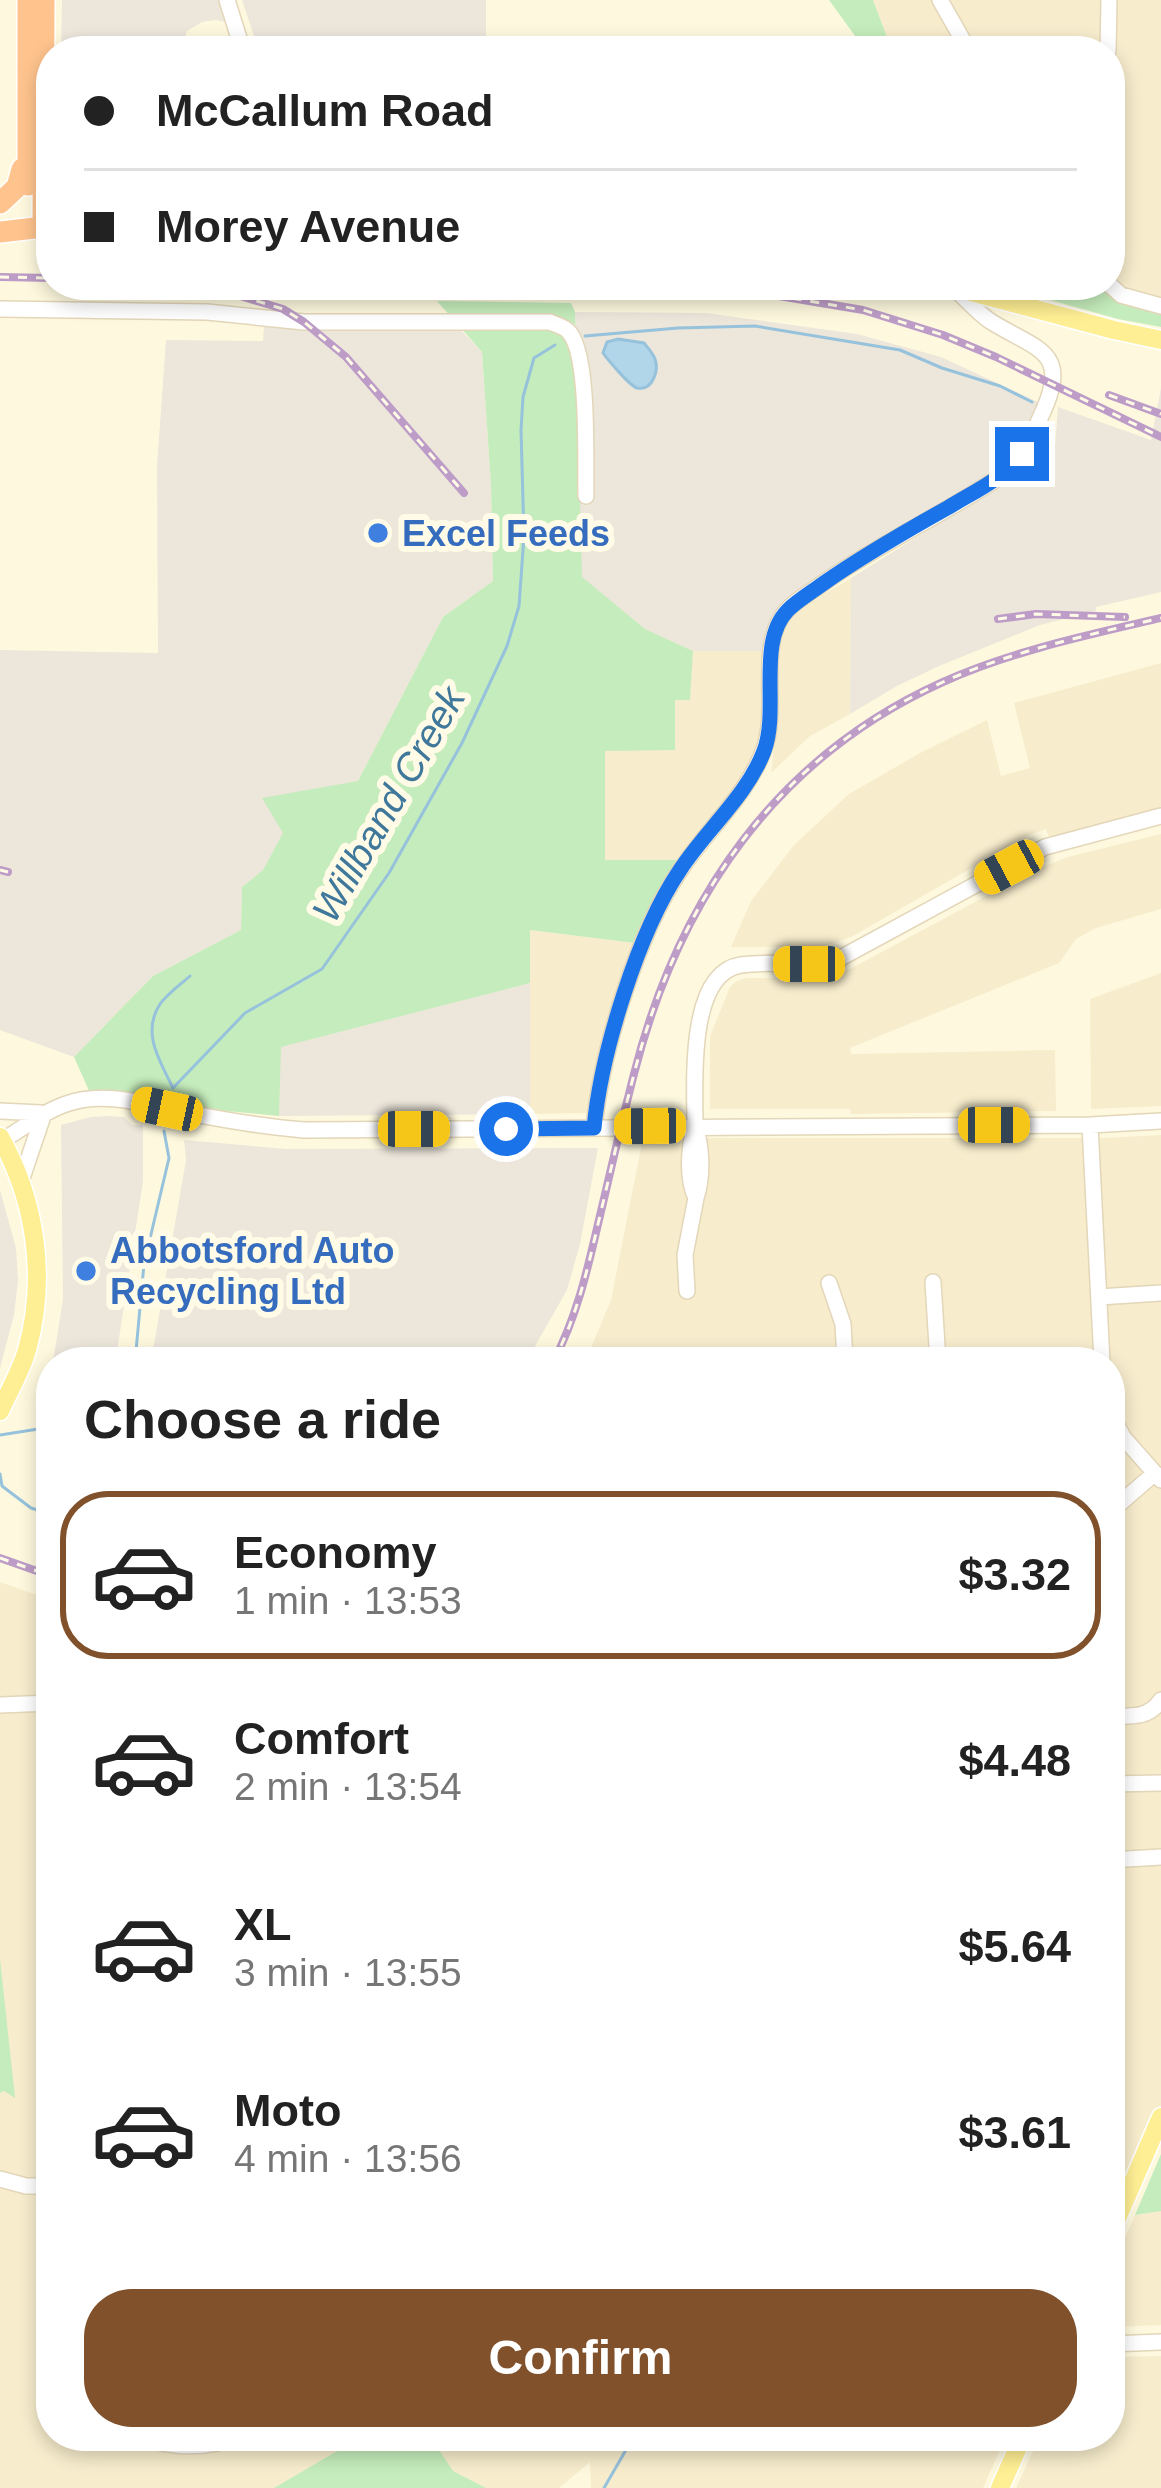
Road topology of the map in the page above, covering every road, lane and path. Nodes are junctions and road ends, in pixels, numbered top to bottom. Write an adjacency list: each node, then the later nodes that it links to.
1 (28, 0): 11 (highway)
2 (44, 0): 6 (highway)
3 (227, 0): 7 (street)
4 (940, 0): 8 (street)
5 (1109, 0): 9 (street)
6 (40, 36)
7 (238, 36)
8 (960, 36)
9 (1108, 36)
10 (36, 64): 11 (highway)
11 (35, 72): 12 (highway); 13 (highway); 14 (highway)
12 (36, 80)
13 (36, 98)
14 (0, 203)
15 (0, 216): 16 (highway)
16 (36, 224)
17 (36, 226): 18 (highway)
18 (0, 232)
19 (1125, 297): 22 (street)
20 (964, 300): 32 (street)
21 (1002, 300): 24 (main road)
22 (1161, 306)
23 (0, 309): 25 (street)
24 (1161, 340)
25 (586, 496)
26 (1161, 816): 31 (street)
27 (0, 1111): 28 (street)
28 (44, 1113): 32 (street); 33 (street); 34 (street)
29 (1161, 1121): 30 (street)
30 (1090, 1125): 31 (street); 39 (street)
31 (695, 1126): 32 (street); 37 (street)
32 (594, 1128)
33 (1, 1139): 34 (main road)
34 (21, 1181): 43 (main road)
35 (933, 1282): 41 (street)
36 (829, 1283): 40 (street)
37 (687, 1291)
38 (1161, 1293): 39 (street)
39 (1099, 1297): 42 (street)
40 (844, 1347)
41 (937, 1347)
42 (1101, 1347)
43 (1, 1410)
44 (1125, 1439): 45 (street)
45 (1158, 1477): 46 (street)
46 (1125, 1501)
47 (36, 1704): 48 (street)
48 (0, 1705)
49 (1155, 1707): 50 (street)
50 (1125, 1716)
51 (1161, 1783): 52 (street)
52 (1125, 1784)
53 (1161, 1857): 54 (street)
54 (1125, 1859)
55 (1161, 2117): 58 (main road)
56 (0, 2179): 57 (street)
57 (36, 2186)
58 (1125, 2200)
59 (1161, 2342): 60 (street)
60 (1125, 2343)
61 (1016, 2451): 62 (main road)
62 (1000, 2488)

